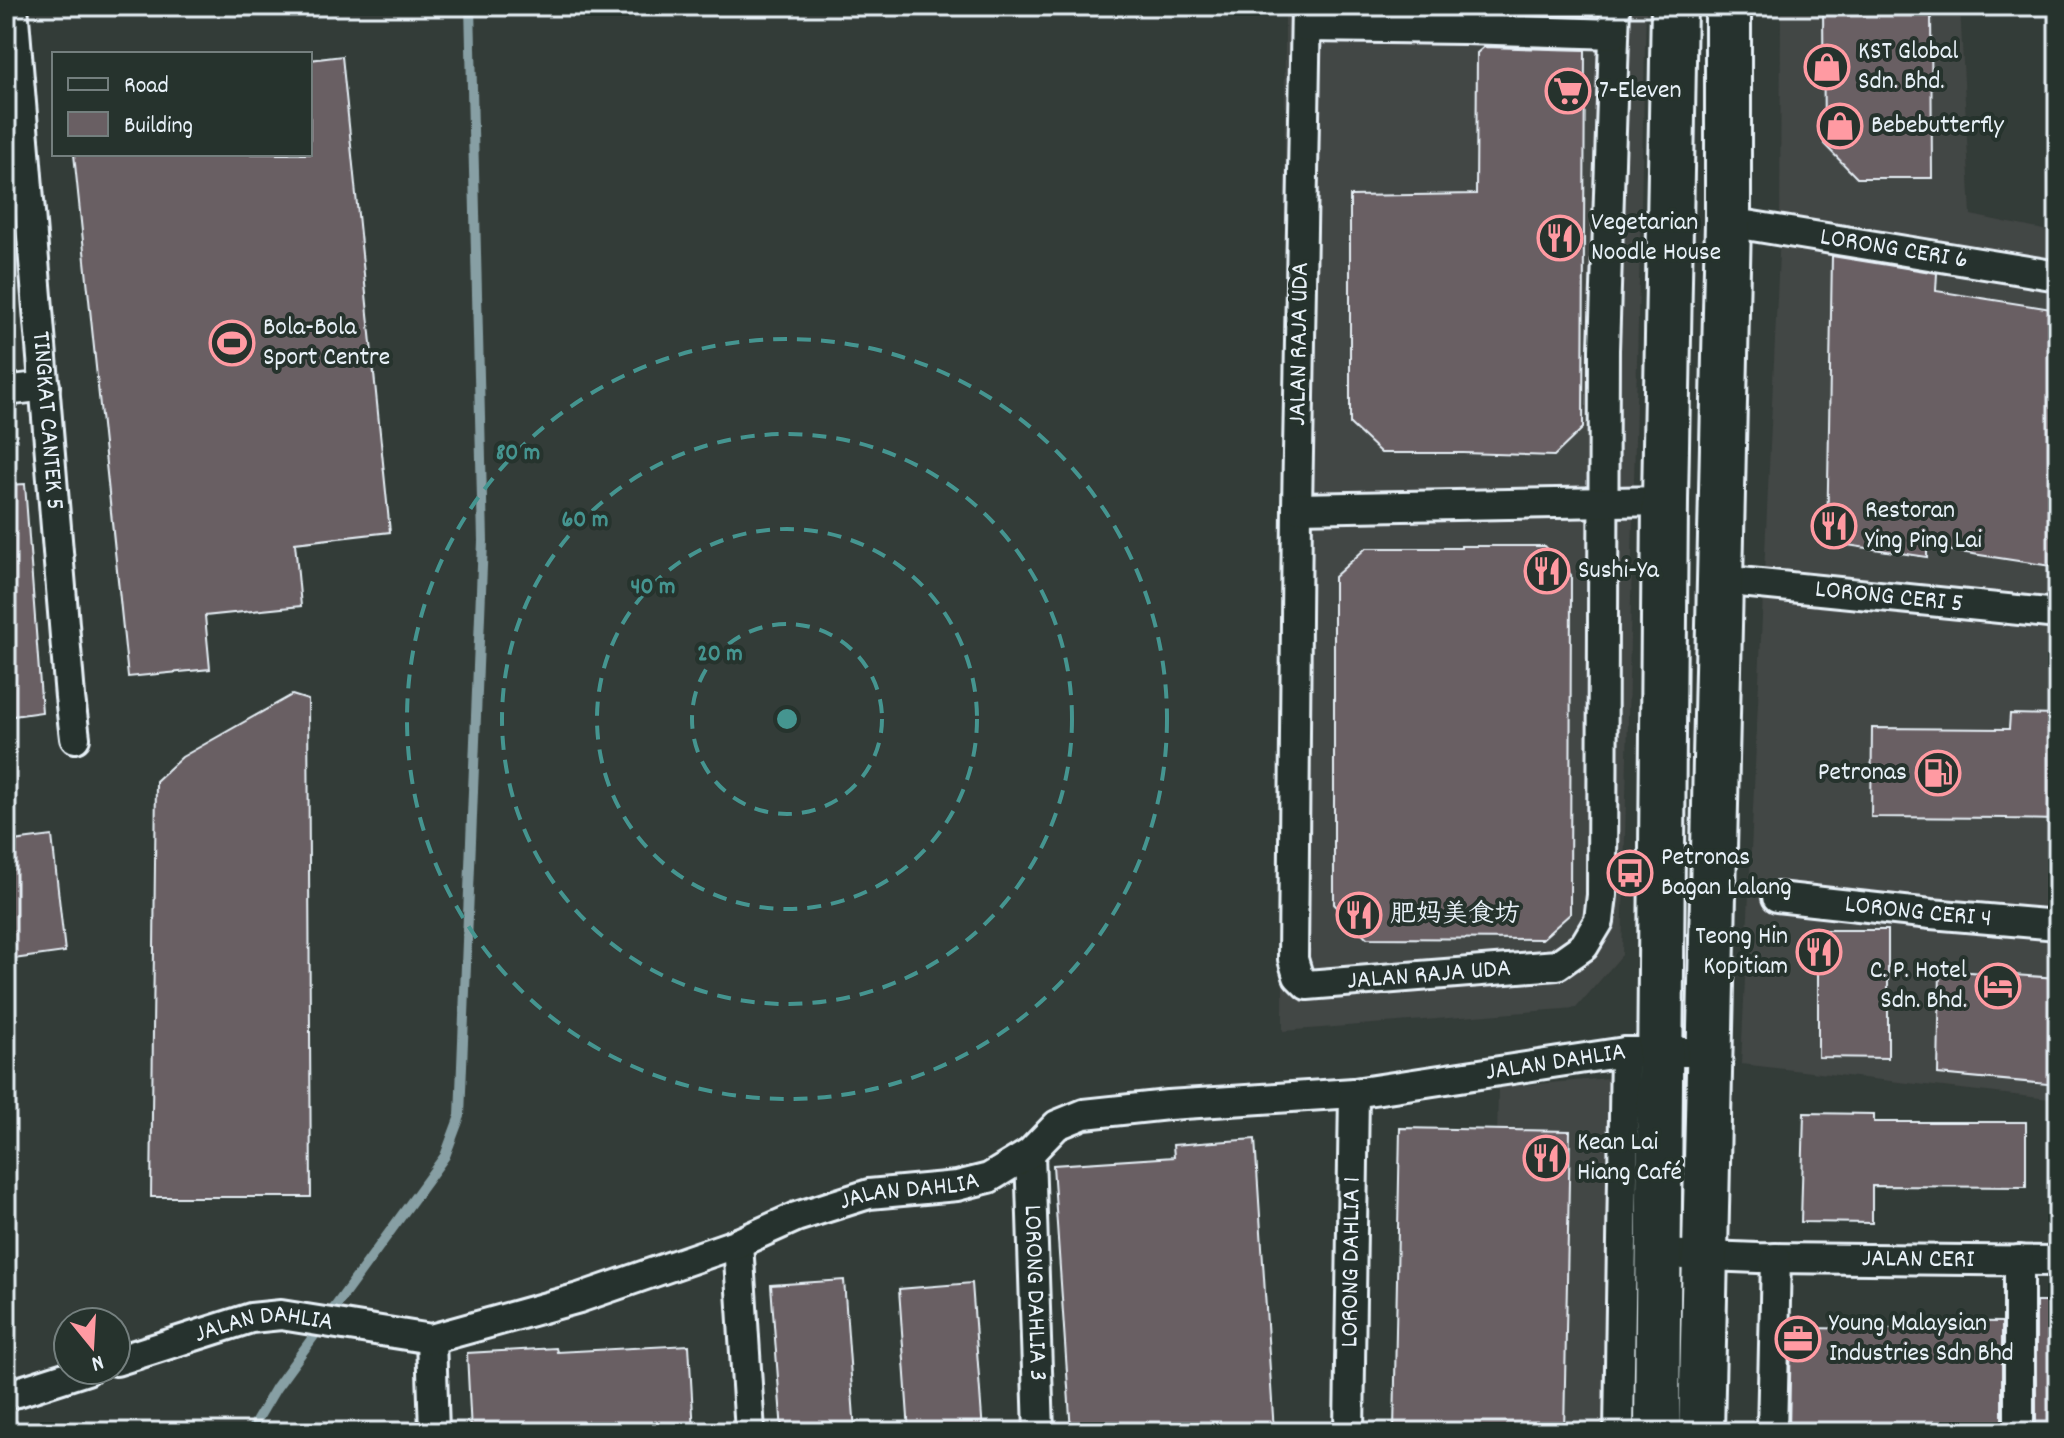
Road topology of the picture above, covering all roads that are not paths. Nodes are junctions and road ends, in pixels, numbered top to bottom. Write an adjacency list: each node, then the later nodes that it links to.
1 (13, 6): 6 (street, TINGKAT CANTEK 5)
2 (1674, 6): 11 (main road)
3 (1728, 6): 7 (main road)
4 (1306, 17): 5 (street); 13 (street, JALAN RAJA UDA)
5 (1614, 20): 12 (street, JALAN RAJA UDA)
6 (14, 113): 9 (street, TINGKAT CANTEK 5)
7 (1728, 222): 8 (street, LORONG CERI 6); 14 (main road)
8 (2058, 276)
9 (45, 386): 10 (street); 16 (street, TINGKAT CANTEK 5)
10 (6, 391)
11 (1665, 501): 12 (street); 19 (main road)
12 (1604, 502): 13 (street); 13 (street, JALAN RAJA UDA)
13 (1297, 508)
14 (1720, 580): 15 (street, LORONG CERI 5); 20 (main road)
15 (2058, 614)
16 (75, 738)
17 (1777, 897): 18 (street, LORONG CERI 4)
18 (2058, 925)
19 (1643, 1052): 20 (street, JALAN DAHLIA); 21 (street, JALAN DAHLIA); 24 (main road); 37 (street)
20 (1708, 1052): 25 (main road)
21 (1354, 1093): 22 (street, JALAN DAHLIA); 36 (street, LORONG DAHLIA 1)
22 (1030, 1153): 23 (street, JALAN DAHLIA); 35 (street, LORONG DAHLIA 3)
23 (738, 1243): 29 (street, JALAN DAHLIA); 34 (street)
24 (1660, 1254): 25 (street, JALAN CERI); 38 (main road)
25 (1706, 1256): 26 (street, JALAN CERI); 39 (main road)
26 (1776, 1258): 27 (street, JALAN CERI); 40 (street)
27 (2019, 1260): 28 (street, JALAN CERI); 41 (street)
28 (2058, 1261)
29 (431, 1339): 30 (street, JALAN DAHLIA); 33 (street)
30 (132, 1356)
31 (52, 1381): 32 (street)
32 (6, 1394)
33 (434, 1432)
34 (750, 1432)
35 (1039, 1432)
36 (1349, 1432)
37 (1619, 1432)
38 (1657, 1432)
39 (1701, 1432)
40 (1772, 1432)
41 (2019, 1432)

